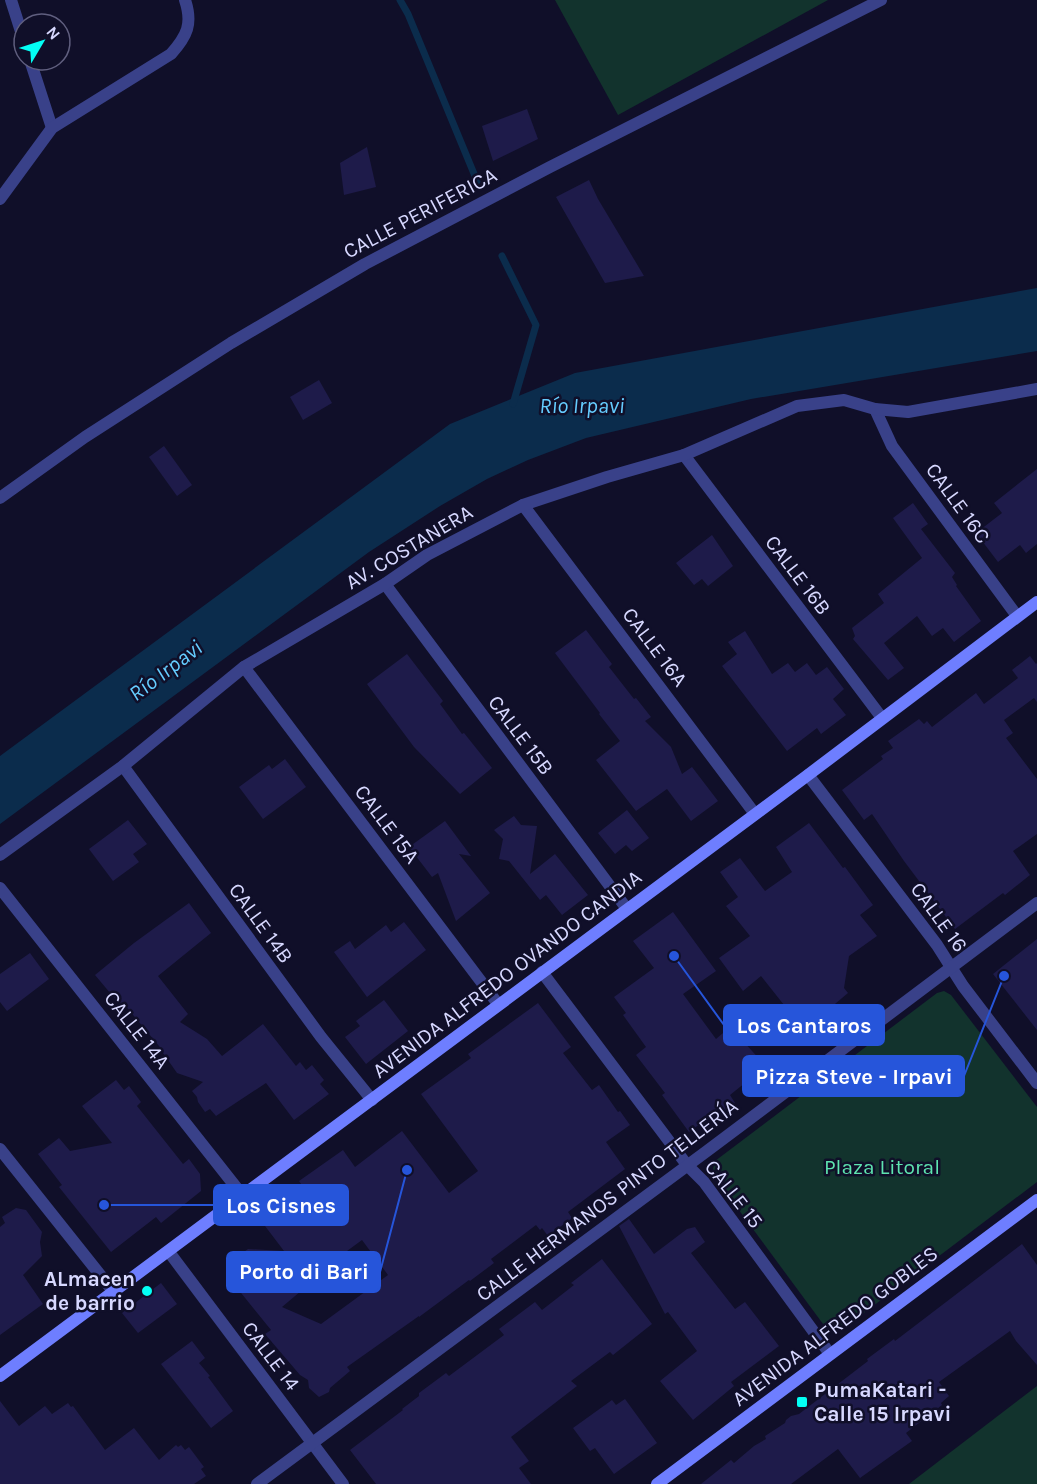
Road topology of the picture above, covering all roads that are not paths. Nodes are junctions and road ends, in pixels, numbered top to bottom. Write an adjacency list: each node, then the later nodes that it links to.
1 (185, 0): 4 (street)
2 (881, 0): 9 (street, CALLE PERIFERICA)
3 (34, 72): 4 (street)
4 (52, 128): 5 (street)
5 (0, 199)
6 (1037, 389): 7 (street, AV. COSTANERA)
7 (875, 409): 8 (street, AV. COSTANERA); 13 (street, CALLE 16C)
8 (684, 455): 10 (street, AV. COSTANERA); 15 (street, CALLE 16B)
9 (0, 498)
10 (523, 505): 11 (street, AV. COSTANERA); 18 (street, CALLE 16A)
11 (385, 584): 14 (street, AV. COSTANERA); 22 (street, CALLE 15B)
12 (1037, 602): 13 (main road, AVENIDA ALFREDO OVANDO CANDIA)
13 (1017, 616): 15 (main road, AVENIDA ALFREDO OVANDO CANDIA)
14 (244, 667): 16 (street, AV. COSTANERA); 25 (street, CALLE 15A)
15 (882, 718): 17 (main road, AVENIDA ALFREDO OVANDO CANDIA)
16 (123, 766): 19 (street, AV. COSTANERA); 27 (street, CALLE 14B)
17 (808, 774): 18 (main road, AVENIDA ALFREDO OVANDO CANDIA); 23 (street, CALLE 16)
18 (755, 814): 22 (main road, AVENIDA ALFREDO OVANDO CANDIA)
19 (0, 855)
20 (0, 888): 30 (street, CALLE 14A)
21 (1037, 903): 23 (street, CALLE HERMANOS PINTO TELLERÍA)
22 (627, 909): 24 (main road, AVENIDA ALFREDO OVANDO CANDIA)
23 (951, 966): 26 (street, CALLE 16); 29 (street, CALLE HERMANOS PINTO TELLERÍA)
24 (542, 972): 25 (main road, AVENIDA ALFREDO OVANDO CANDIA); 29 (street, CALLE 15)
25 (498, 1004): 27 (main road, AVENIDA ALFREDO OVANDO CANDIA)
26 (1037, 1083)
27 (372, 1100): 30 (main road, AVENIDA ALFREDO OVANDO CANDIA)
28 (0, 1149): 33 (street)
29 (687, 1166): 34 (street, CALLE 15); 36 (street, CALLE HERMANOS PINTO TELLERÍA)
30 (243, 1196): 32 (main road, AVENIDA ALFREDO OVANDO CANDIA)
31 (1037, 1200): 34 (main road, AVENIDA ALFREDO GOBLES)
32 (169, 1252): 33 (main road, AVENIDA ALFREDO OVANDO CANDIA); 36 (street, CALLE 14)
33 (113, 1291): 35 (main road, AVENIDA ALFREDO OVANDO CANDIA)
34 (830, 1354): 39 (main road, AVENIDA ALFREDO GOBLES)
35 (0, 1376)
36 (312, 1444): 37 (street, CALLE HERMANOS PINTO TELLERÍA); 38 (street, CALLE 14)
37 (257, 1484)
38 (343, 1484)
39 (657, 1484)

